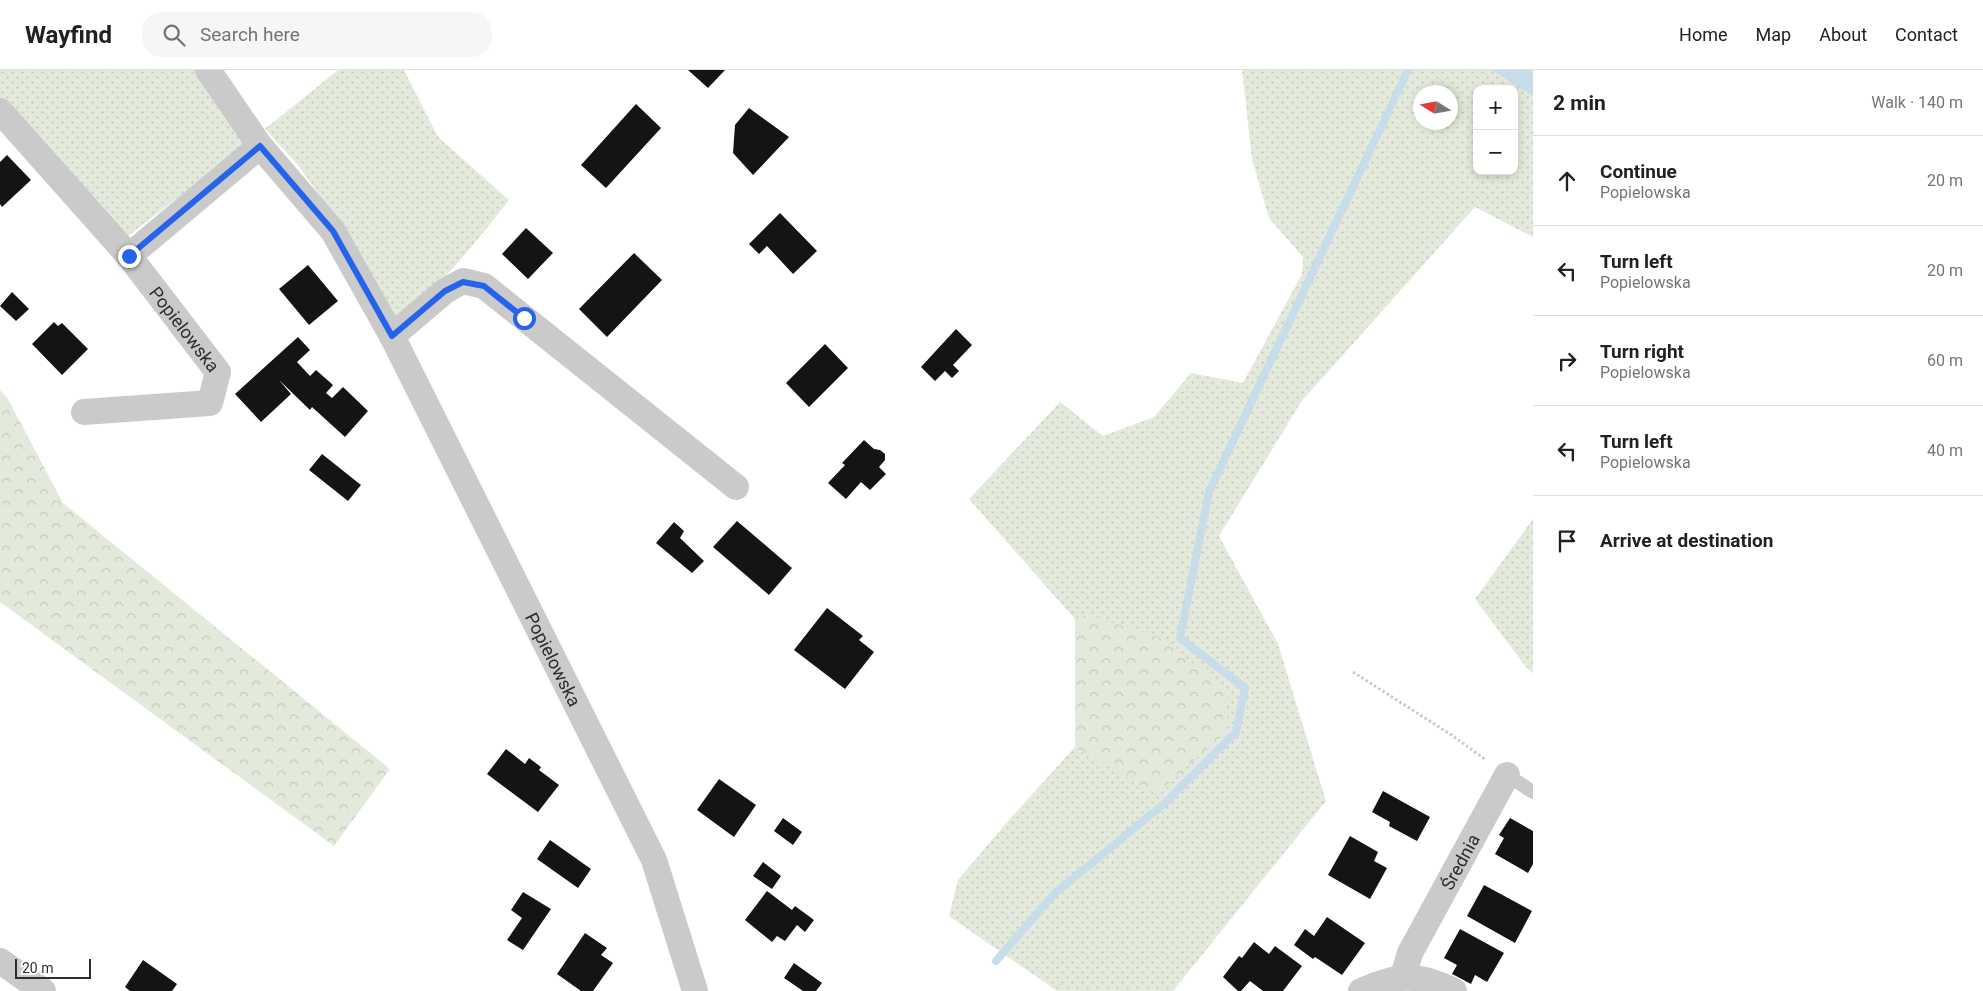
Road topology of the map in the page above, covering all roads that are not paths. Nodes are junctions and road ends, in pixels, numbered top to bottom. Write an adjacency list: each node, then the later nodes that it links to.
1 (208, 70): 3 (street, Popielowska)
2 (0, 111): 4 (street, Popielowska)
3 (260, 146): 4 (street); 5 (street, Popielowska)
4 (129, 256): 6 (street, Popielowska)
5 (392, 336): 7 (street); 13 (street, Popielowska)
6 (84, 412)
7 (736, 487)
8 (1500, 770): 9 (lane); 11 (street, Średnia)
9 (1533, 792)
10 (0, 960): 12 (street)
11 (1403, 977): 14 (street); 15 (street)
12 (43, 991)
13 (695, 991)
14 (1361, 991)
15 (1454, 991)

